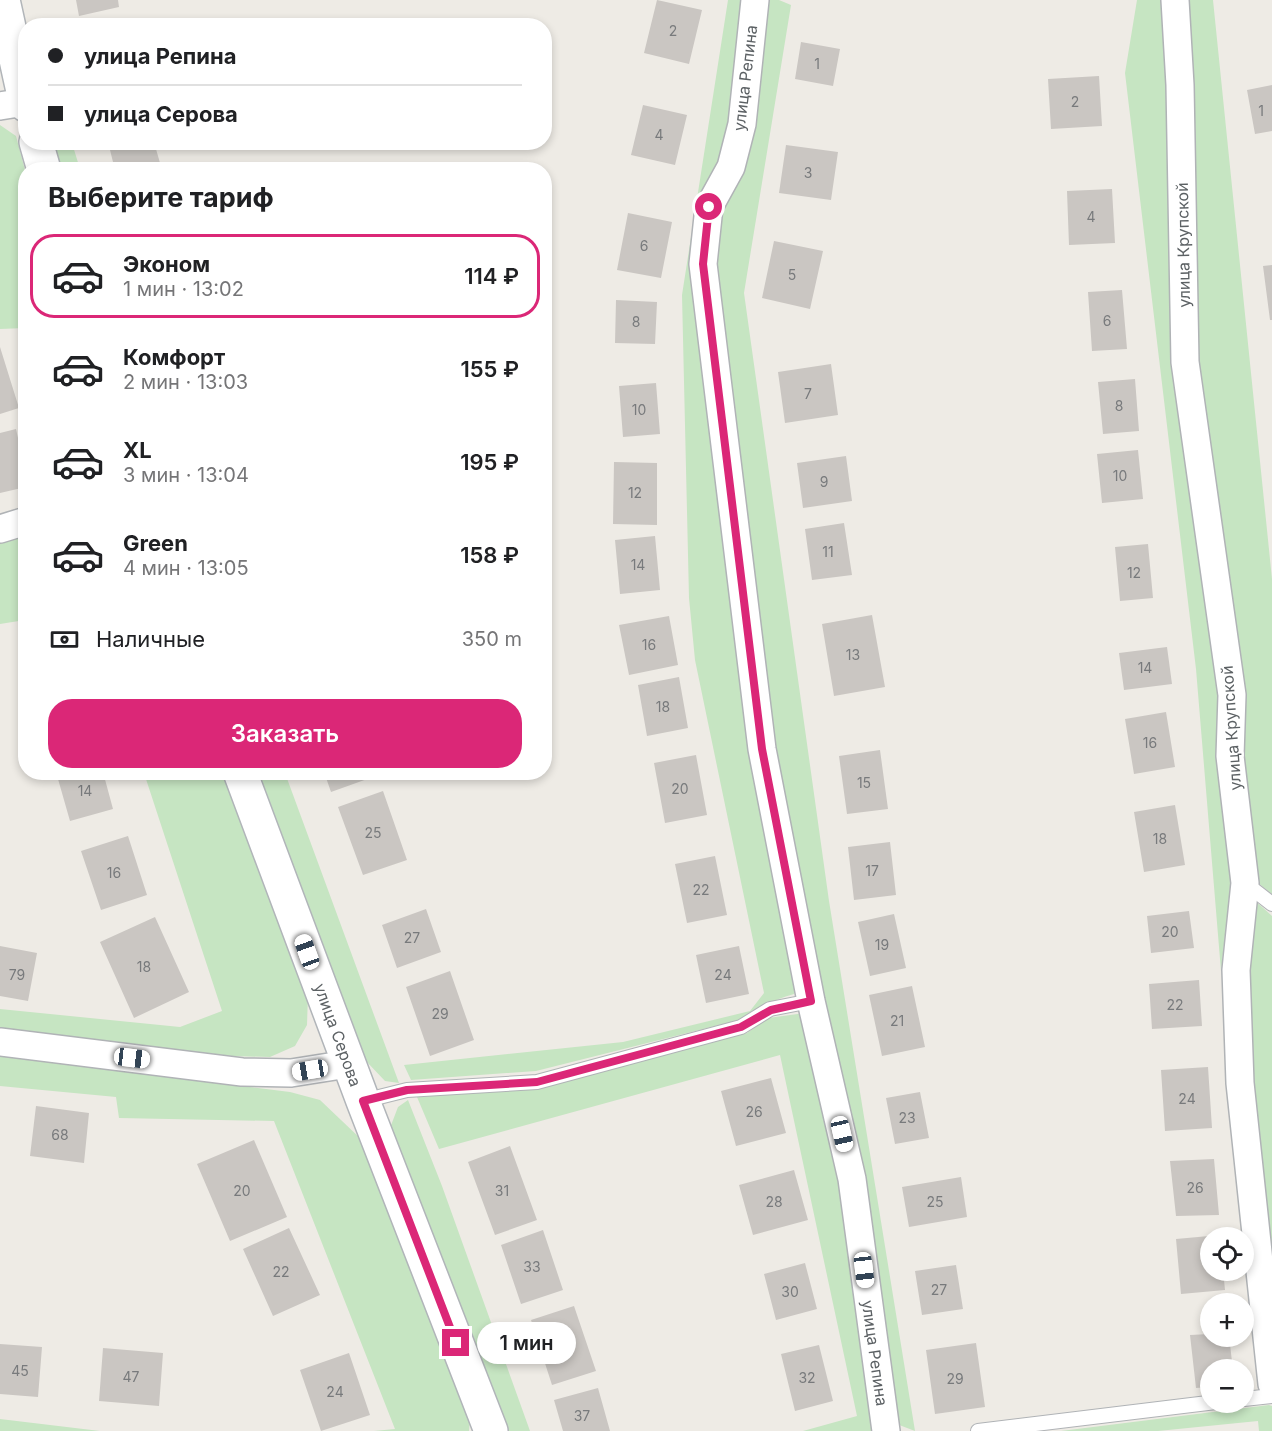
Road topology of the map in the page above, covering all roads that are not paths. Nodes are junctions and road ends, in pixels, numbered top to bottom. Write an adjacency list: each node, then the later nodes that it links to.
1 (3, 0): 4 (main road)
2 (755, 0): 10 (street, улица Репина)
3 (1175, 0): 8 (street, улица Крупской)
4 (17, 104)
5 (18, 523): 6 (street)
6 (0, 529)
7 (243, 780): 12 (main road, улица Серова)
8 (1245, 883): 9 (lane); 14 (street, улица Крупской)
9 (1272, 904)
10 (811, 1001): 13 (lane); 19 (street, улица Репина)
11 (0, 1042): 12 (street)
12 (348, 1064): 13 (main road, улица Серова)
13 (363, 1101): 18 (main road, улица Серова)
14 (1272, 1384)
15 (1272, 1396): 16 (lane)
16 (1254, 1398)
17 (1200, 1404): 20 (lane)
18 (490, 1431)
19 (886, 1431)
20 (978, 1431)

